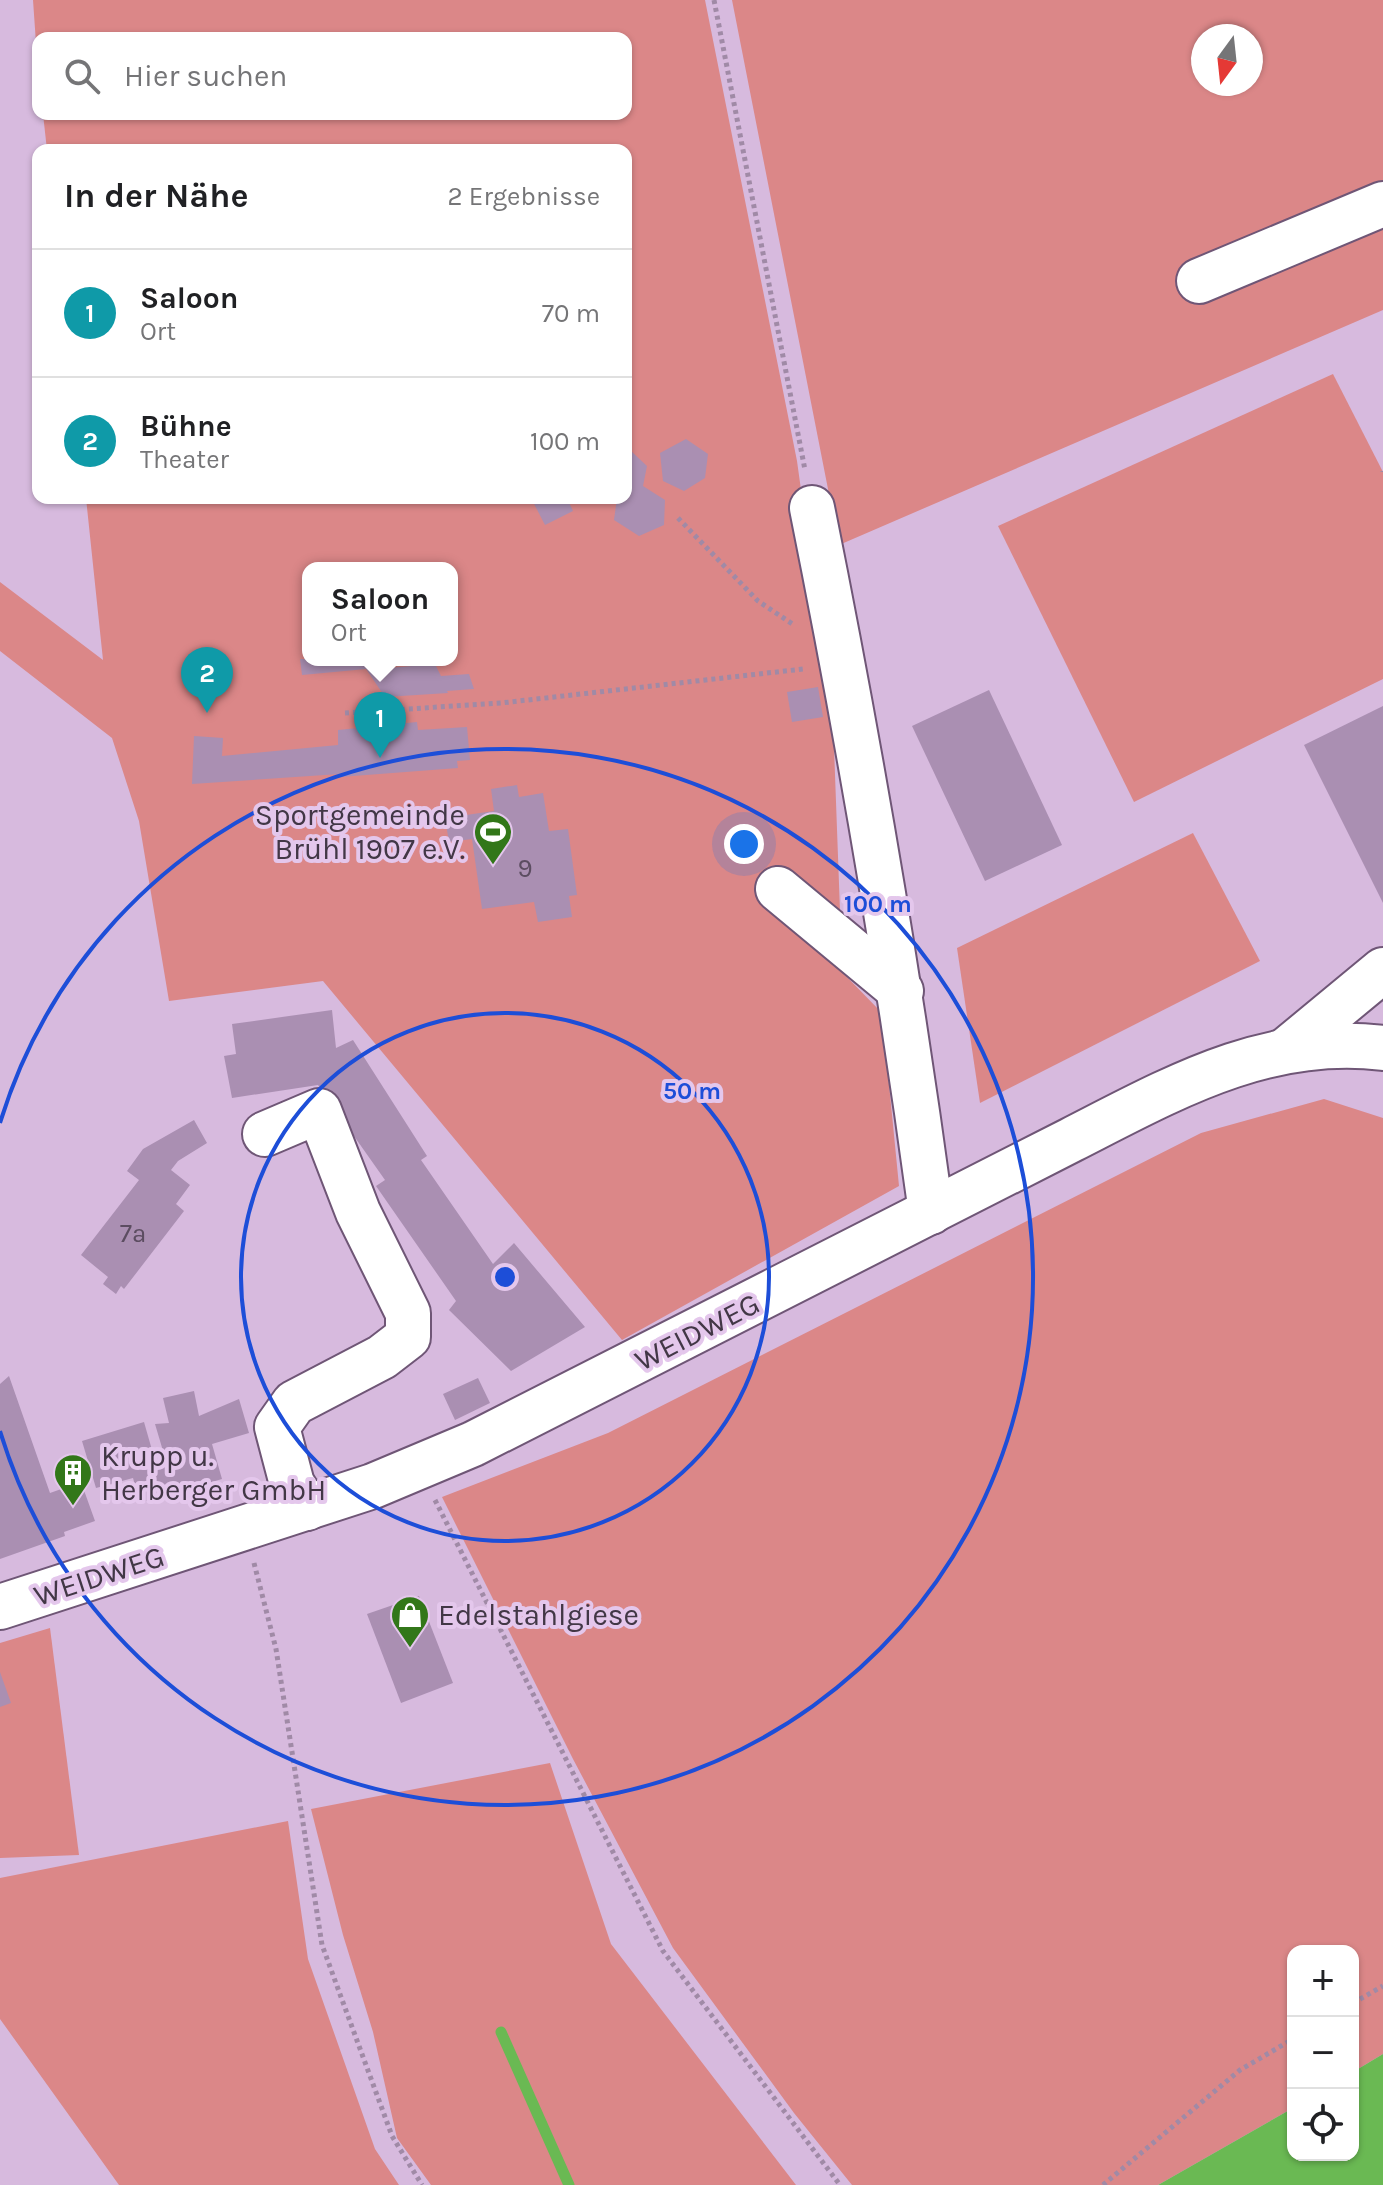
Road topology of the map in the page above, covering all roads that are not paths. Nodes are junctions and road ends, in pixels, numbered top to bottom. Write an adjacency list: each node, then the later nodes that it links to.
1 (1383, 204): 2 (main road)
2 (1199, 281)
3 (812, 508): 6 (main road)
4 (778, 889): 6 (main road)
5 (1383, 970): 8 (main road)
6 (901, 991): 10 (main road)
7 (1383, 1048): 8 (main road, WEIDWEG)
8 (1285, 1051): 10 (main road, WEIDWEG)
9 (265, 1134): 11 (main road)
10 (931, 1212): 11 (main road, WEIDWEG)
11 (307, 1508): 12 (main road, WEIDWEG)
12 (0, 1607)

